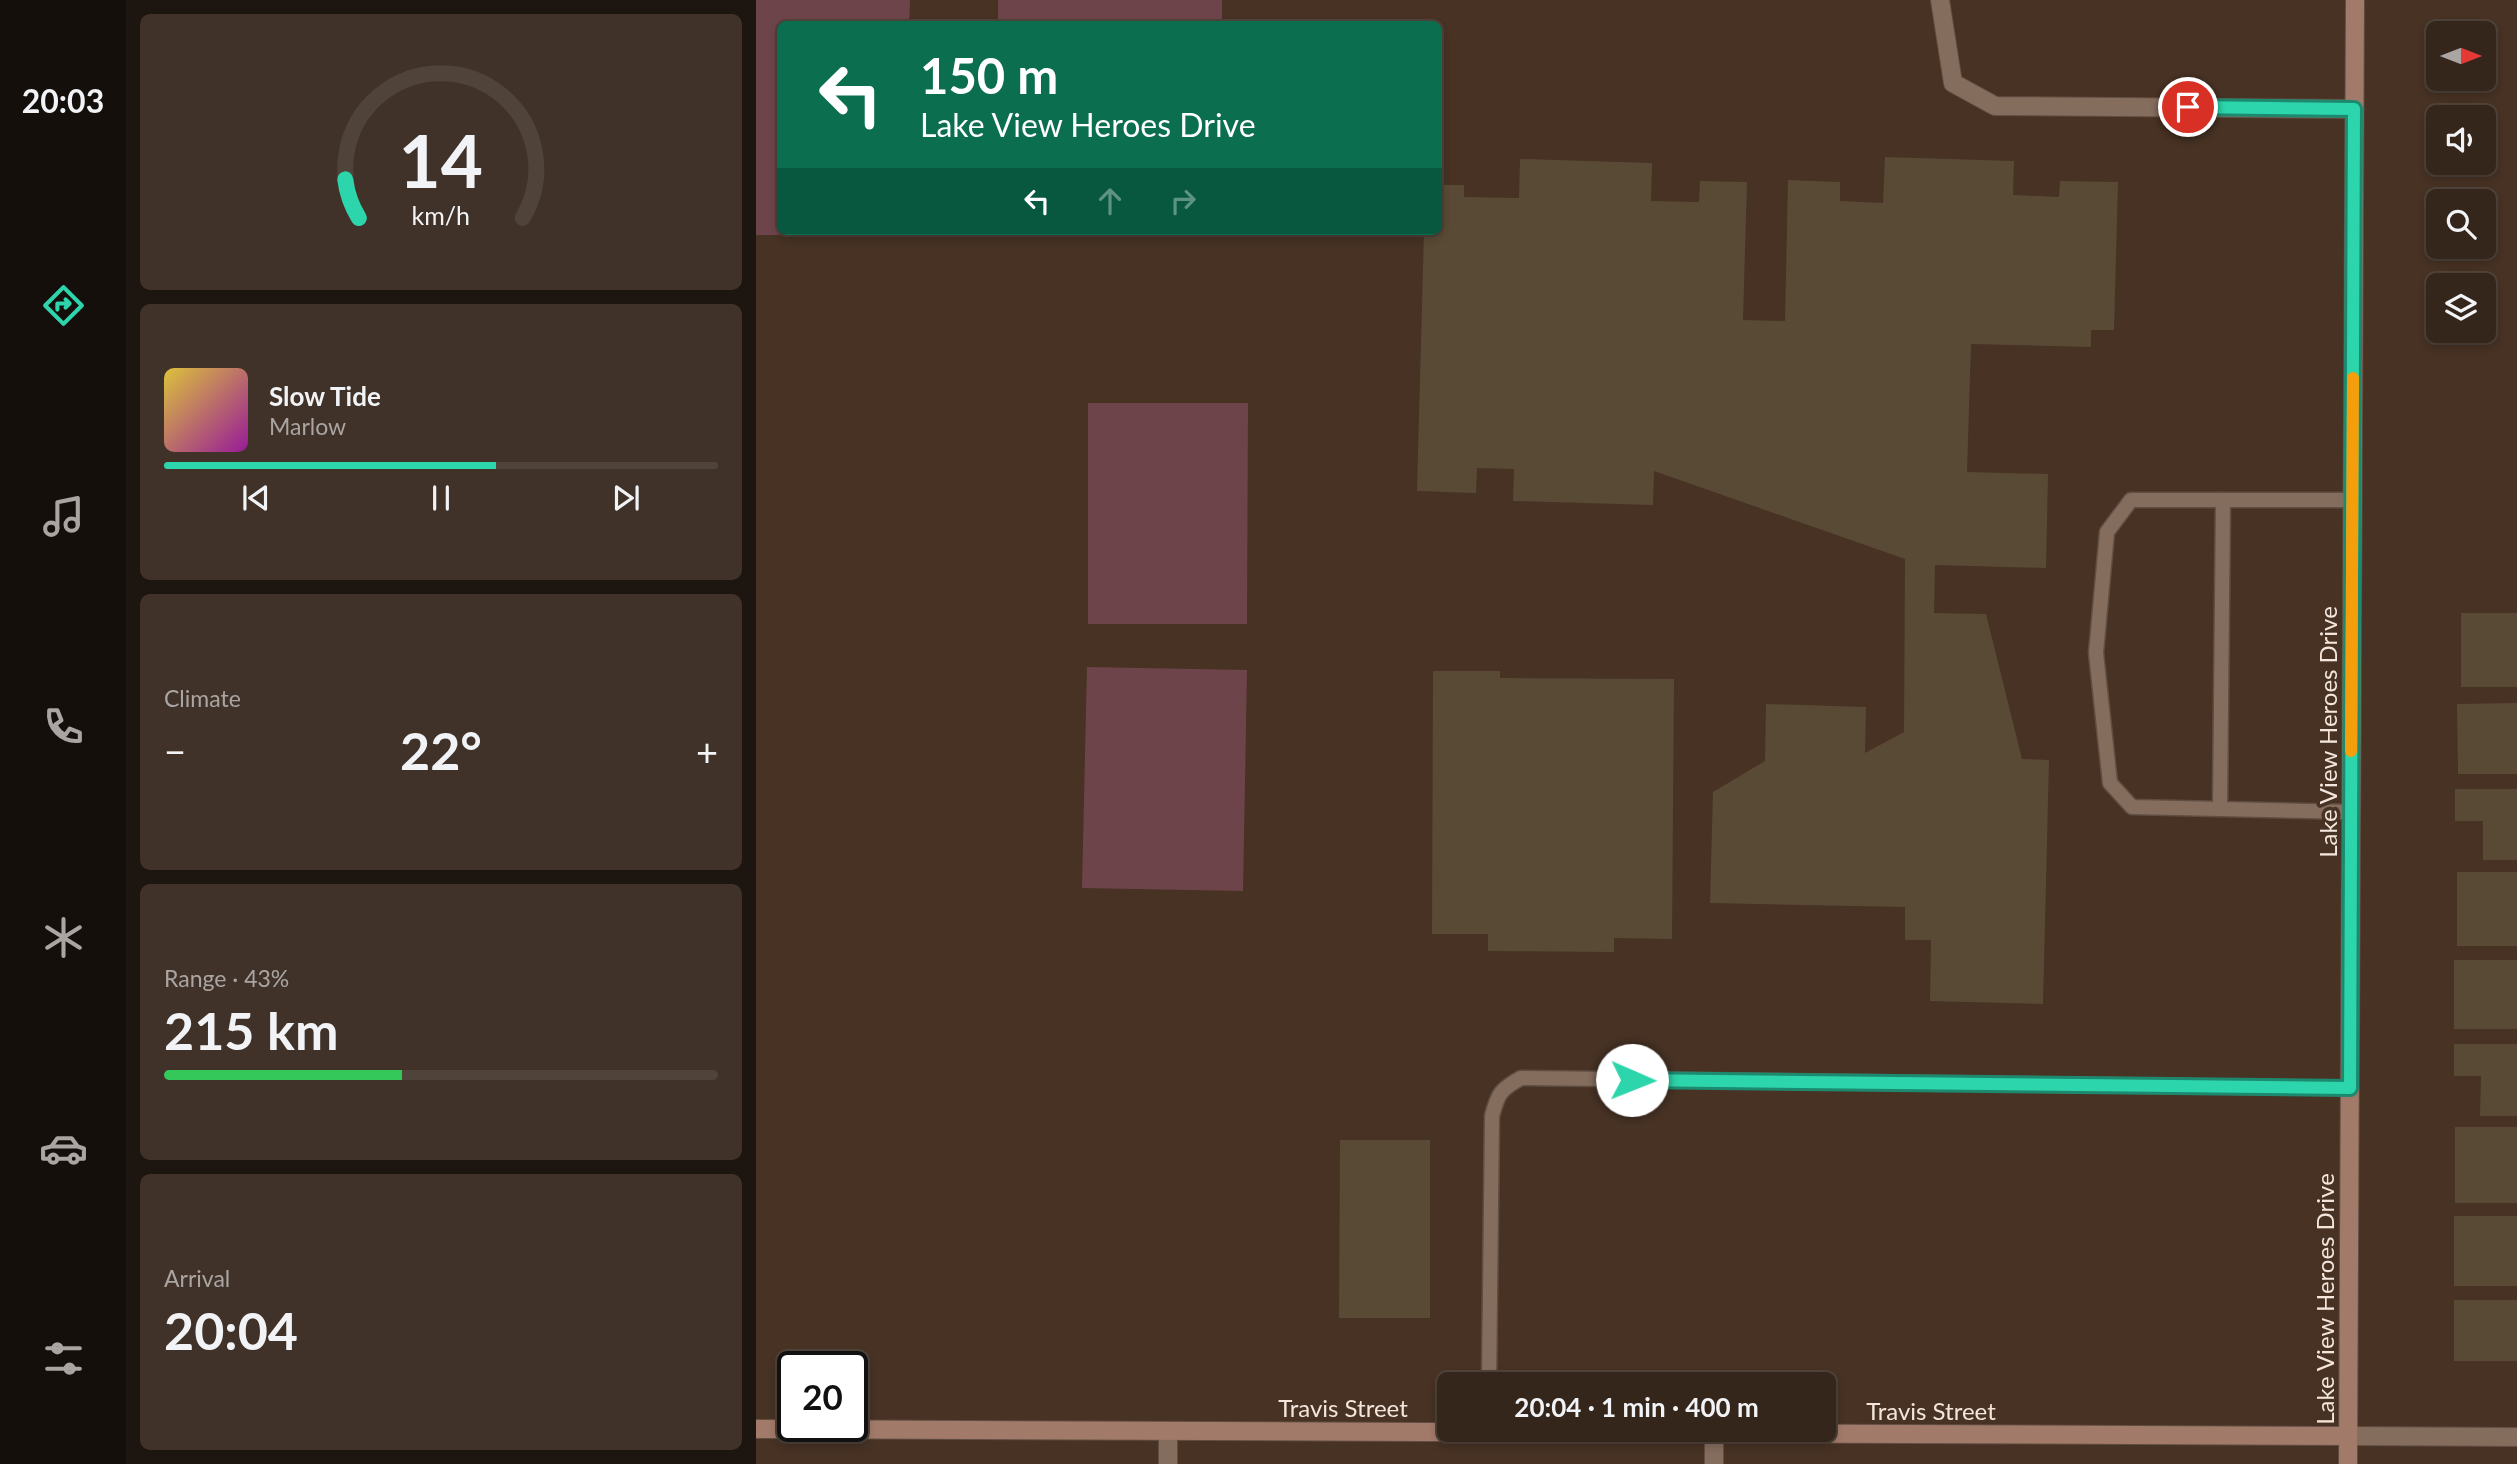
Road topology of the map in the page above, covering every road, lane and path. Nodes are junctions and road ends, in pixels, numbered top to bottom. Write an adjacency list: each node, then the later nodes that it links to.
1 (1940, 0): 3 (street)
2 (2355, 0): 3 (street, Lake View Heroes Drive)
3 (2354, 109): 5 (street, Lake View Heroes Drive)
4 (2223, 500): 5 (lane); 6 (lane); 6 (lane)
5 (2353, 500): 7 (street, Lake View Heroes Drive)
6 (2220, 809): 7 (lane)
7 (2351, 812): 8 (street, Lake View Heroes Drive)
8 (2350, 1088): 9 (lane); 14 (street, Lake View Heroes Drive)
9 (1489, 1372)
10 (756, 1429): 11 (street, Travis Street)
11 (1168, 1431): 12 (street, Travis Street); 17 (street)
12 (1437, 1431)
13 (1836, 1434): 14 (street, Travis Street)
14 (2348, 1436): 15 (street, Travis Street); 19 (street, Lake View Heroes Drive)
15 (2517, 1437)
16 (1714, 1442): 18 (street)
17 (1168, 1464)
18 (1714, 1464)
19 (2348, 1464)

